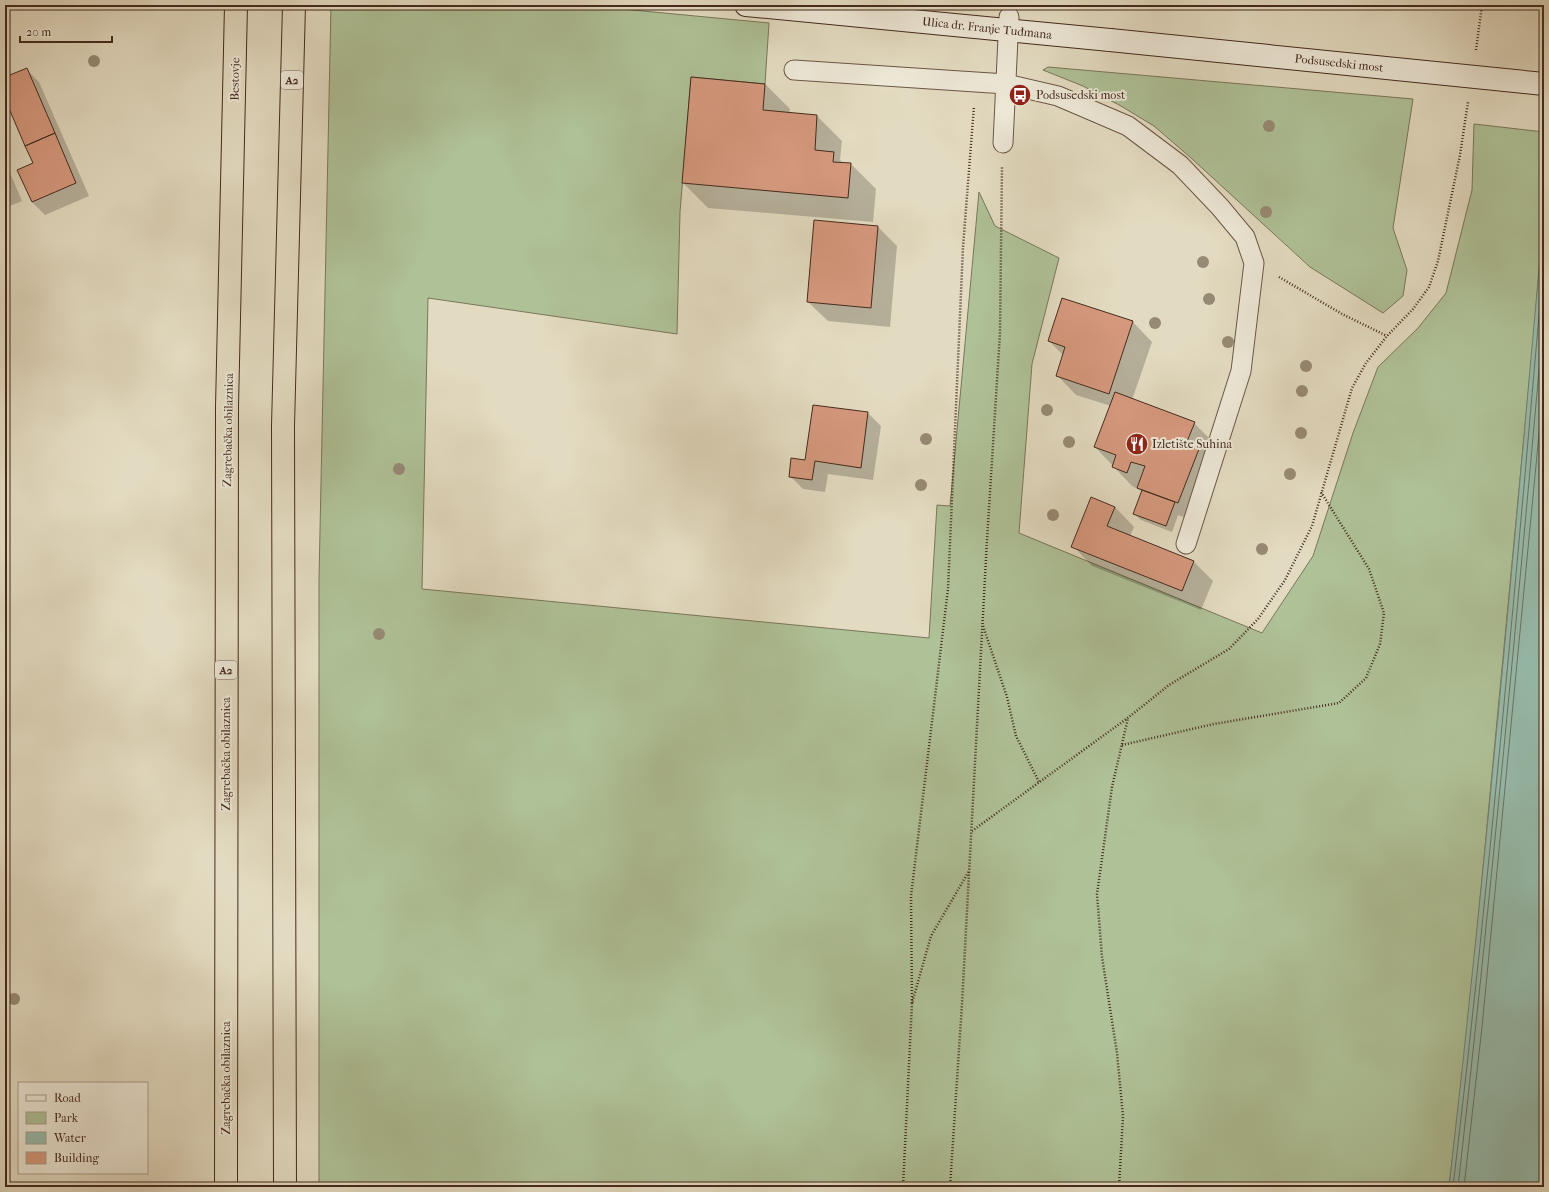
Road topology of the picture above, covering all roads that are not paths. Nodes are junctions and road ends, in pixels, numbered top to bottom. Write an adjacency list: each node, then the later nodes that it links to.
1 (236, 5): 10 (highway, Bestovje / A2)
2 (294, 5): 13 (highway, A2)
3 (746, 5): 4 (main road, Ulica dr. Franje Tuđmana)
4 (1009, 23): 5 (main road, Ulica dr. Franje Tuđmana); 7 (lane)
5 (1110, 40): 8 (main road, Podsusedski most, bridge)
6 (794, 70): 7 (lane)
7 (1006, 84): 9 (lane); 11 (lane)
8 (1544, 84)
9 (1002, 143)
10 (233, 152): 12 (highway, Zagrebačka obilaznica / A2)
11 (1186, 544)
12 (226, 1187)
13 (285, 1187)

